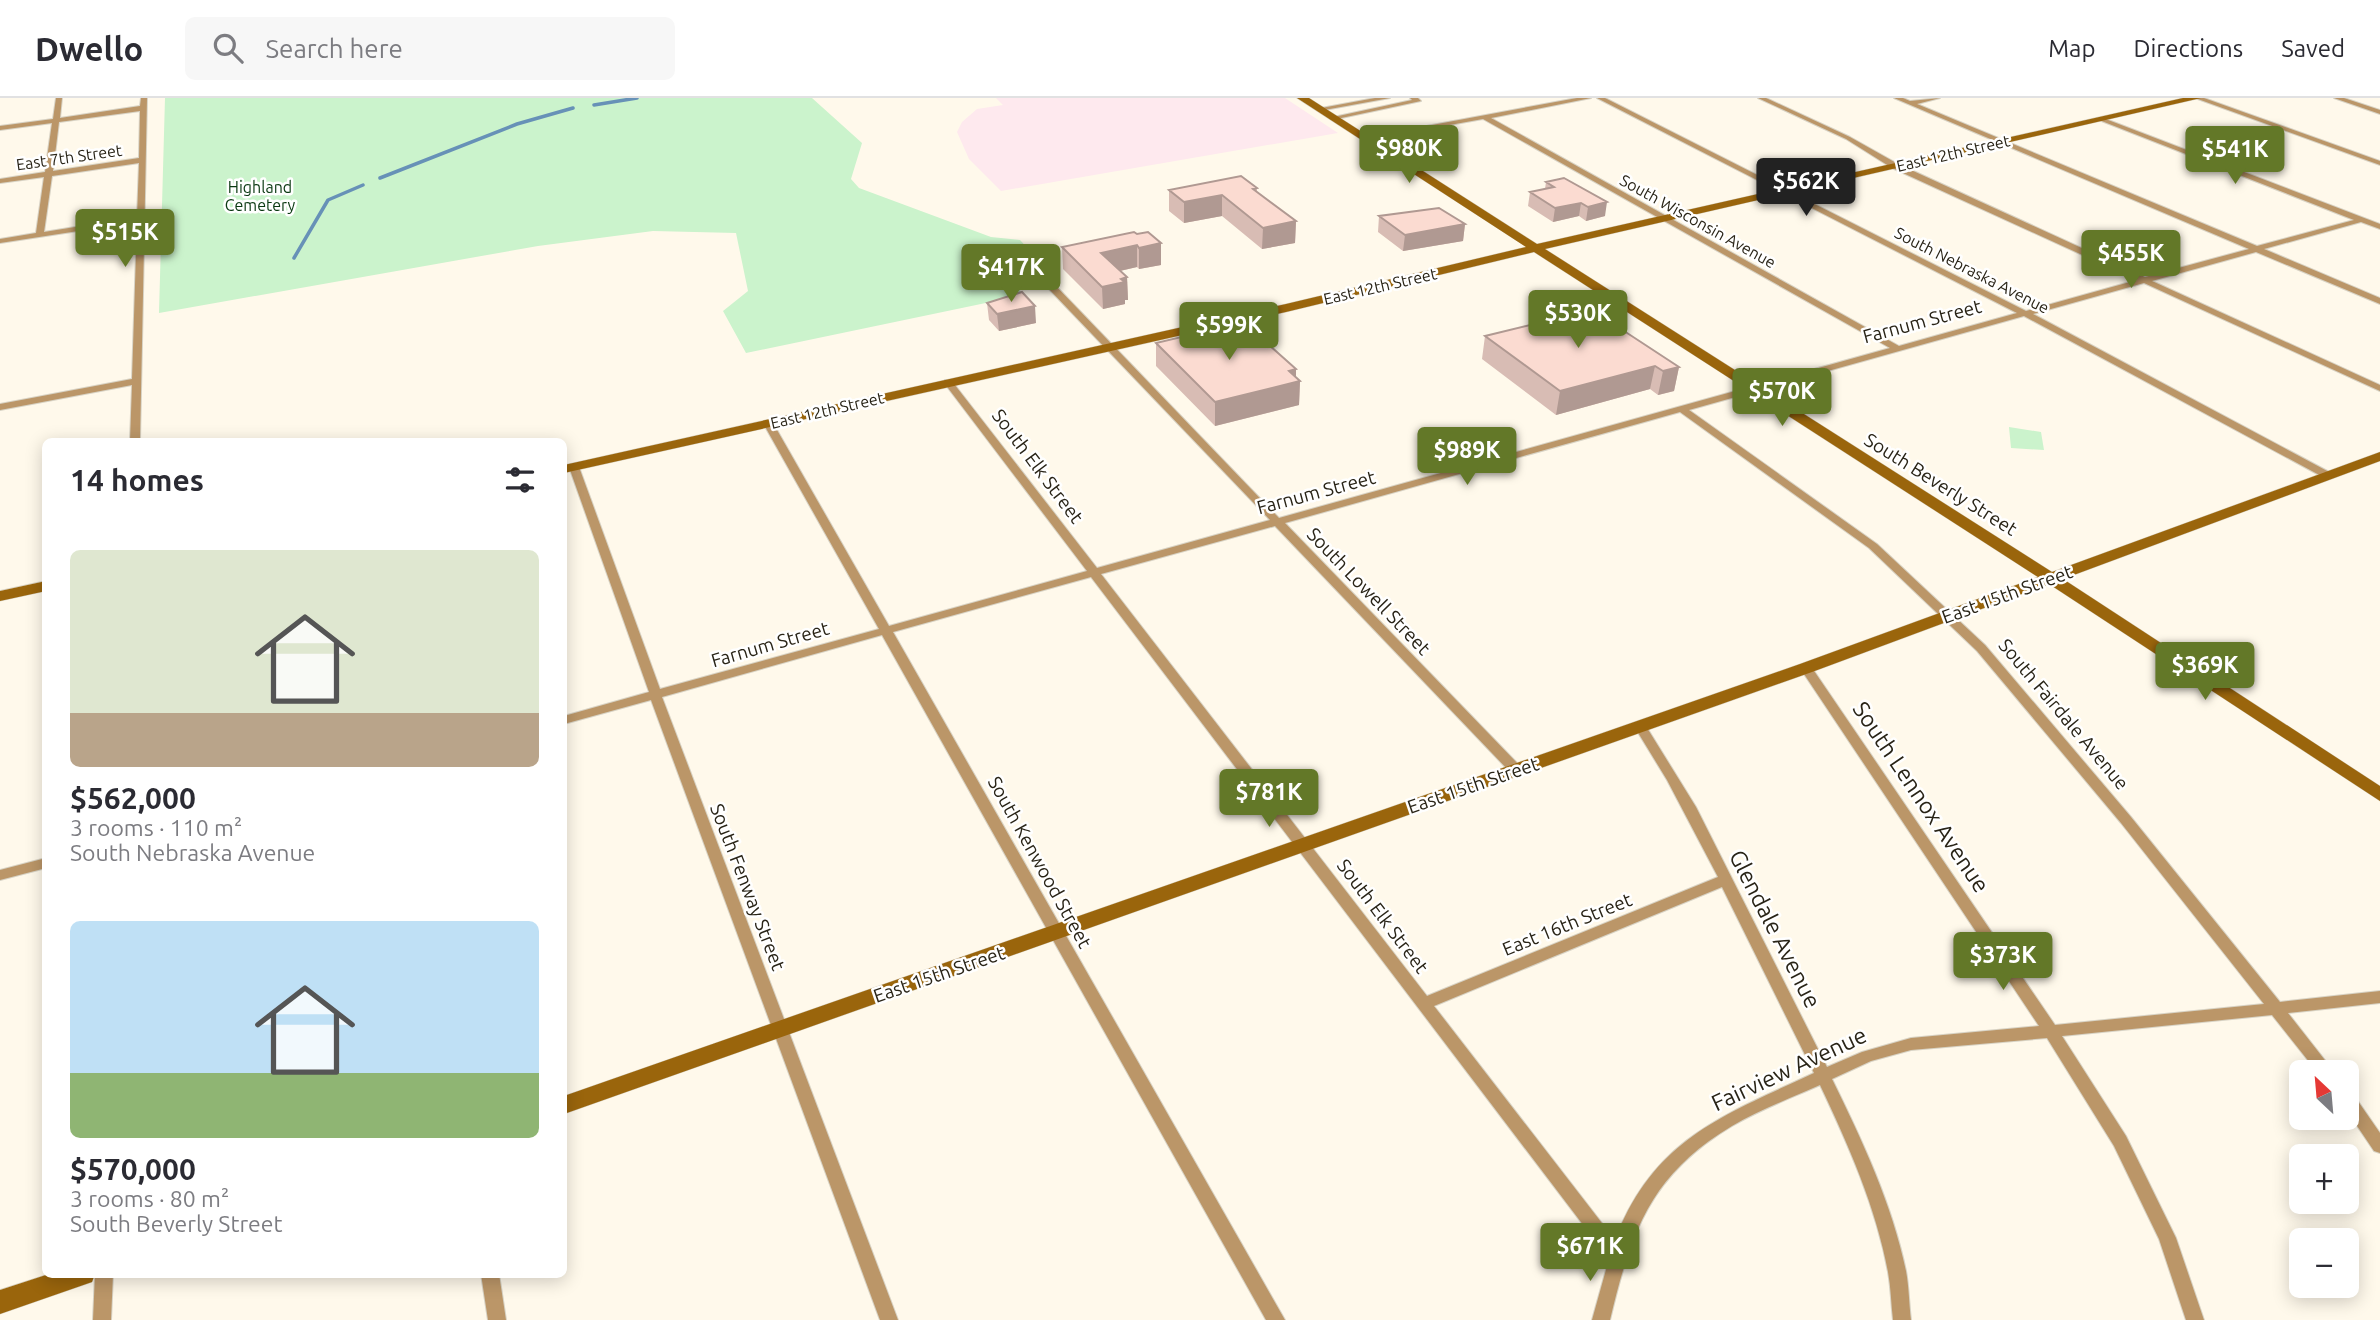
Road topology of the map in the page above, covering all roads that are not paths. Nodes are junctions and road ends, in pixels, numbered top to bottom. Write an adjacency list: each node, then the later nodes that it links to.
1 (59, 98): 19 (street)
2 (1302, 98): 14 (main road, South Beverly Street)
3 (1387, 98): 14 (street)
4 (1413, 98): 17 (street)
5 (1588, 98): 16 (street)
6 (1600, 98): 28 (street, South Nebraska Avenue)
7 (1761, 98): 25 (street)
8 (1897, 98): 13 (street)
9 (1937, 98): 13 (street)
10 (2197, 98): 18 (main road, East 12th Street); 24 (street)
11 (2337, 98): 15 (street)
12 (144, 103): 19 (street); 23 (street)
13 (1910, 104): 22 (street)
14 (1319, 109): 17 (main road, South Beverly Street)
15 (2380, 112)
16 (1485, 117): 21 (street); 29 (street, South Wisconsin Avenue)
17 (1332, 118): 21 (main road, South Beverly Street)
18 (2101, 119): 22 (main road, East 12th Street); 31 (street)
19 (55, 120): 20 (street); 26 (street)
20 (0, 128)
21 (1366, 138): 35 (main road, South Beverly Street)
22 (2001, 142): 25 (main road, East 12th Street); 36 (street)
23 (143, 160): 26 (street, East 7th Street); 30 (street)
24 (2380, 163)
25 (1895, 166): 28 (main road, East 12th Street); 38 (street)
26 (50, 174): 27 (street, East 7th Street); 33 (street)
27 (0, 181)
28 (1783, 190): 29 (main road, East 12th Street); 40 (street, South Nebraska Avenue)
29 (1663, 217): 35 (main road, East 12th Street); 42 (street, South Wisconsin Avenue)
30 (141, 219): 33 (street); 43 (street)
31 (2361, 220): 32 (street); 36 (street, Farnum Street)
32 (2380, 227)
33 (40, 235): 34 (street)
34 (0, 241)
35 (1532, 248): 41 (main road, East 12th Street); 46 (main road, South Beverly Street)
36 (2256, 249): 38 (street, Farnum Street); 39 (street)
37 (1027, 261): 41 (street, South Lowell Street)
38 (2145, 280): 40 (street, Farnum Street); 45 (street)
39 (2380, 301)
40 (2024, 313): 42 (street, Farnum Street); 53 (street, South Nebraska Avenue)
41 (1109, 346): 44 (main road, East 12th Street); 54 (street, South Lowell Street)
42 (1896, 348): 46 (street, Farnum Street)
43 (136, 381): 47 (street); 50 (street)
44 (948, 383): 49 (main road, East 12th Street); 55 (street, South Elk Street)
45 (2380, 388)
46 (1754, 389): 48 (street, Farnum Street); 56 (main road, South Beverly Street)
47 (0, 407)
48 (1683, 410): 54 (street, Farnum Street); 59 (street, South Fairdale Avenue)
49 (768, 423): 52 (main road, East 12th Street); 60 (street, South Kenwood Street)
50 (135, 438)
51 (2380, 456): 53 (main road, East 15th Street)
52 (569, 468): 62 (street, South Fenway Street)
53 (2327, 475): 56 (main road, East 15th Street)
54 (1279, 522): 55 (street, Farnum Street); 65 (street, South Lowell Street)
55 (1094, 574): 60 (street, Farnum Street); 67 (street, South Elk Street)
56 (2051, 578): 59 (main road, East 15th Street); 66 (main road, South Beverly Street)
57 (42, 587): 58 (main road)
58 (0, 596)
59 (1949, 615): 61 (main road, East 15th Street); 74 (street, South Fairdale Avenue)
60 (887, 631): 62 (street, Farnum Street); 71 (street, South Kenwood Street)
61 (1806, 668): 64 (main road, East 15th Street); 76 (street, South Lennox Avenue)
62 (656, 696): 63 (street, Farnum Street); 75 (street, South Fenway Street)
63 (567, 719)
64 (1640, 726): 65 (main road, East 15th Street); 70 (street, Glendale Avenue)
65 (1516, 770): 67 (main road, East 15th Street)
66 (2380, 795)
67 (1304, 845): 71 (main road, East 15th Street); 73 (street, South Elk Street)
68 (42, 864): 69 (street)
69 (0, 875)
70 (1725, 880): 73 (street, East 16th Street); 78 (street, Glendale Avenue)
71 (1058, 932): 75 (main road, East 15th Street); 90 (street, South Kenwood Street)
72 (2380, 997): 74 (street, Fairview Avenue)
73 (1423, 1004): 82 (street, South Elk Street)
74 (2278, 1008): 76 (street, Fairview Avenue); 77 (street, South Fairdale Avenue)
75 (781, 1029): 79 (main road, East 15th Street); 89 (street, South Fenway Street)
76 (2052, 1032): 78 (street, Fairview Avenue); 93 (street, South Lennox Avenue)
77 (2317, 1060)
78 (1824, 1076): 82 (street, Fairview Avenue); 92 (street, Glendale Avenue)
79 (567, 1104)
80 (2359, 1116): 81 (street)
81 (2380, 1146)
82 (1616, 1255): 91 (street)
83 (71, 1278): 86 (main road)
84 (104, 1278): 87 (street)
85 (491, 1278): 88 (street)
86 (0, 1302)
87 (102, 1320)
88 (497, 1320)
89 (889, 1320)
90 (1276, 1320)
91 (1601, 1320)
92 (1902, 1320)
93 (2195, 1320)

